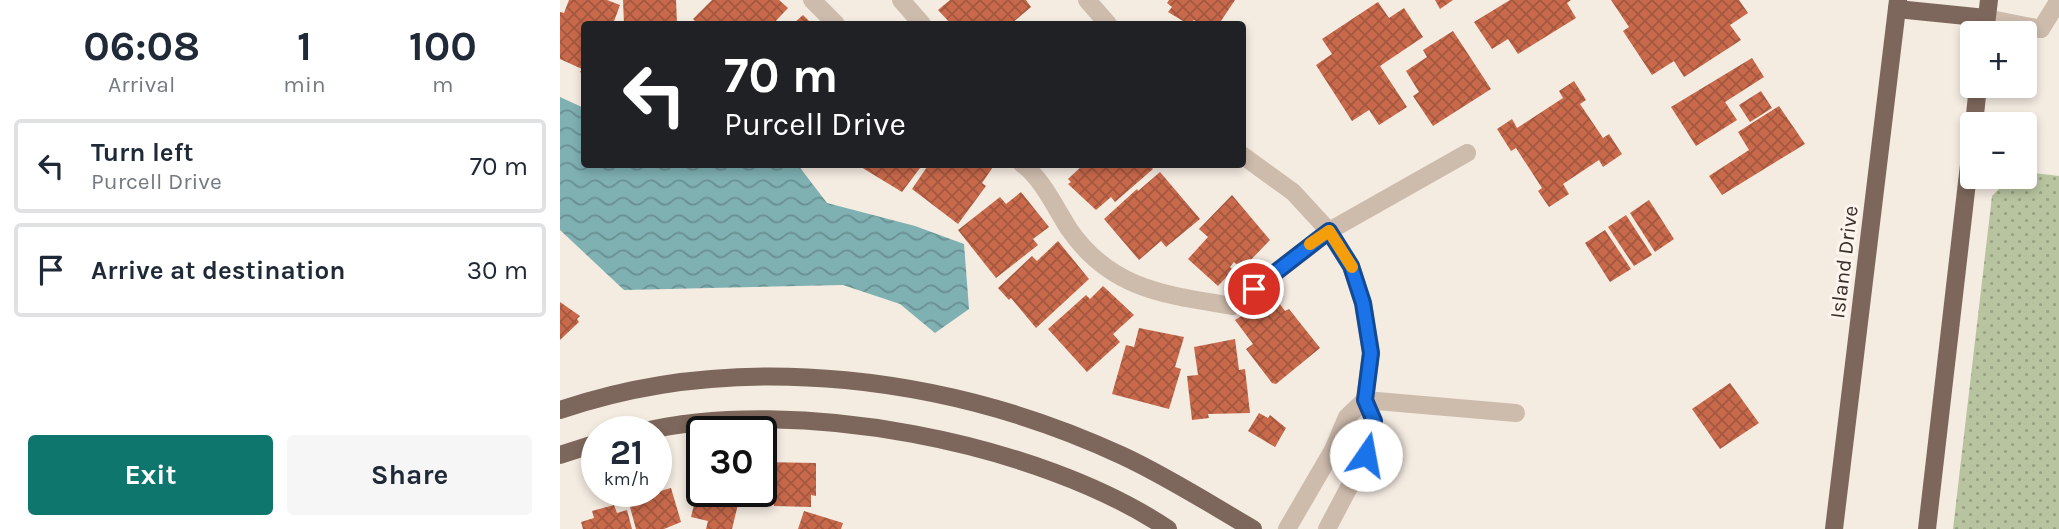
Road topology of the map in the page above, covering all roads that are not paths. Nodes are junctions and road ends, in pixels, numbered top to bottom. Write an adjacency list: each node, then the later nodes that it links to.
1 (901, 0): 9 (street)
2 (1087, 0): 10 (street)
3 (2044, 0): 11 (street)
4 (2059, 0): 11 (street)
5 (816, 1): 8 (street)
6 (1898, 4): 7 (main road); 27 (main road, Island Drive)
7 (1986, 17): 11 (street)
8 (833, 21)
9 (919, 21)
10 (1105, 21)
11 (2041, 29)
12 (1466, 153): 16 (street)
13 (1246, 158): 16 (street)
14 (1025, 168): 16 (street)
15 (1966, 189): 28 (main road)
16 (1329, 231): 17 (street)
17 (1365, 400): 19 (street); 25 (street); 26 (street)
18 (560, 410): 24 (main road)
19 (1516, 413)
20 (672, 428): 23 (main road)
21 (581, 448): 22 (main road)
22 (560, 455)
23 (1167, 529)
24 (1253, 529)
25 (1287, 529)
26 (1326, 529)
27 (1834, 529)
28 (1927, 529)

